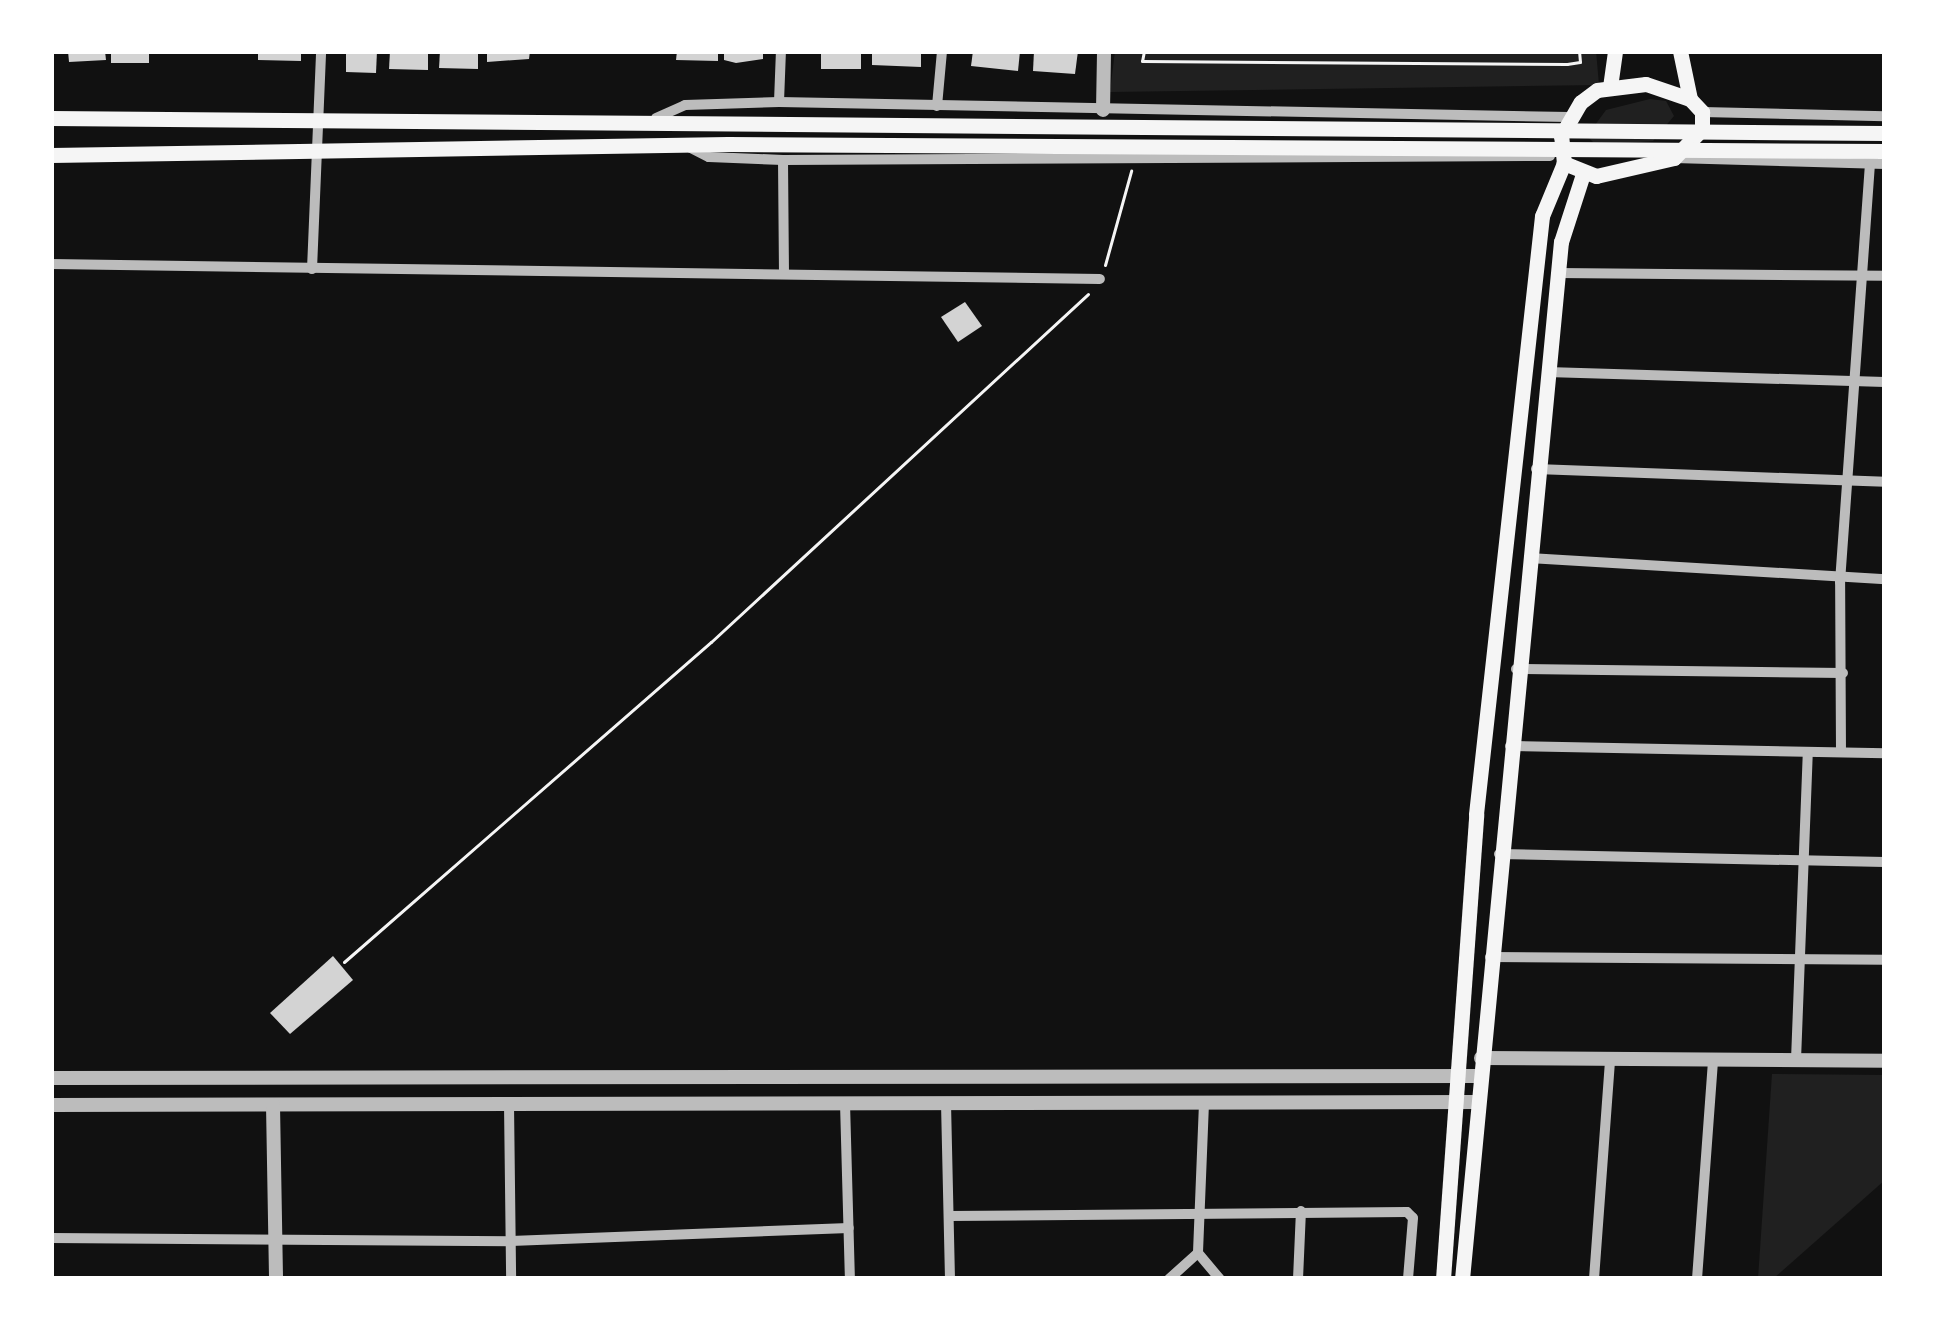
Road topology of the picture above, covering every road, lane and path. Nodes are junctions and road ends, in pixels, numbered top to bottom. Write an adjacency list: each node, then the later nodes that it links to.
1 (321, 51): 25 (street)
2 (781, 51): 17 (street)
3 (942, 51): 19 (street)
4 (1104, 51): 20 (street)
5 (1144, 51): 14 (path)
6 (1201, 51): 11 (path)
7 (1566, 51): 13 (path)
8 (1579, 51): 15 (path)
9 (1615, 51): 16 (main road)
10 (1680, 51): 18 (main road)
11 (1289, 52): 12 (path)
12 (1320, 52): 13 (path); 14 (path)
13 (1334, 52): 15 (path)
14 (1308, 62): 15 (path)
15 (1323, 63)
16 (1610, 87): 18 (main road); 23 (main road)
17 (779, 102): 19 (street); 26 (street)
18 (1696, 105): 22 (street); 32 (main road)
19 (937, 106): 20 (street)
20 (1103, 110): 21 (street)
21 (1134, 113): 23 (street); 35 (street)
22 (1885, 116)
23 (1569, 117): 33 (main road)
24 (51, 118): 25 (main road)
25 (323, 118): 26 (main road); 31 (street)
26 (656, 118): 27 (main road)
27 (1885, 133)
28 (684, 145): 29 (main road); 31 (main road); 34 (street)
29 (1885, 151)
30 (51, 154): 31 (main road)
31 (323, 156): 40 (street)
32 (1674, 158): 36 (street); 38 (main road)
33 (1562, 159): 35 (street); 38 (main road); 73 (main road)
34 (783, 160): 35 (street); 42 (street)
35 (1132, 163): 45 (path)
36 (1870, 164): 37 (street); 43 (street)
37 (1885, 164)
38 (1583, 174): 41 (main road)
39 (51, 264): 40 (street)
40 (312, 269): 42 (street)
41 (1557, 273): 43 (street); 46 (main road)
42 (784, 274): 45 (street)
43 (1864, 276): 44 (street); 47 (street)
44 (1885, 277)
45 (1100, 279): 67 (path)
46 (1546, 372): 47 (street); 49 (main road)
47 (1855, 382): 48 (street); 50 (street)
48 (1885, 382)
49 (1536, 469): 50 (street); 52 (main road)
50 (1846, 482): 51 (street); 54 (street)
51 (1885, 482)
52 (1527, 557): 54 (street); 55 (main road)
53 (1885, 579): 54 (street)
54 (1840, 582): 56 (street)
55 (1515, 669): 56 (street); 57 (main road)
56 (1843, 673): 58 (street)
57 (1508, 746): 59 (street); 61 (main road)
58 (1841, 752): 59 (street); 60 (street)
59 (1808, 753): 62 (street)
60 (1885, 754)
61 (1498, 854): 62 (street); 64 (main road)
62 (1804, 862): 63 (street); 66 (street)
63 (1885, 862)
64 (1490, 957): 66 (street); 68 (main road)
65 (1885, 960): 66 (street)
66 (1800, 961): 71 (street)
67 (344, 962)
68 (1481, 1058): 69 (street); 74 (main road)
69 (1610, 1059): 70 (street); 102 (street)
70 (1713, 1060): 71 (street); 103 (street)
71 (1796, 1060): 72 (street)
72 (1885, 1061)
73 (1456, 1076): 74 (street); 75 (street); 80 (main road)
74 (1479, 1076): 76 (main road)
75 (51, 1078)
76 (1477, 1102): 80 (street); 101 (main road)
77 (845, 1103): 78 (street); 81 (street); 87 (street)
78 (946, 1103): 79 (street); 86 (street)
79 (1204, 1103): 80 (street); 84 (street)
80 (1453, 1103): 100 (main road)
81 (509, 1104): 83 (street); 89 (street)
82 (51, 1105): 83 (street)
83 (273, 1105): 90 (street)
84 (1203, 1209): 85 (street); 86 (street); 91 (street)
85 (1301, 1211): 98 (street); 99 (street)
86 (950, 1216): 95 (street)
87 (849, 1228): 89 (street); 94 (street)
88 (51, 1238): 90 (street)
89 (511, 1241): 90 (street); 93 (street)
90 (276, 1242): 92 (street)
91 (1198, 1253): 96 (street); 97 (street)
92 (276, 1279)
93 (511, 1279)
94 (850, 1279)
95 (950, 1279)
96 (1169, 1279)
97 (1220, 1279)
98 (1298, 1279)
99 (1408, 1279)
100 (1443, 1279)
101 (1462, 1279)
102 (1594, 1279)
103 (1697, 1279)

